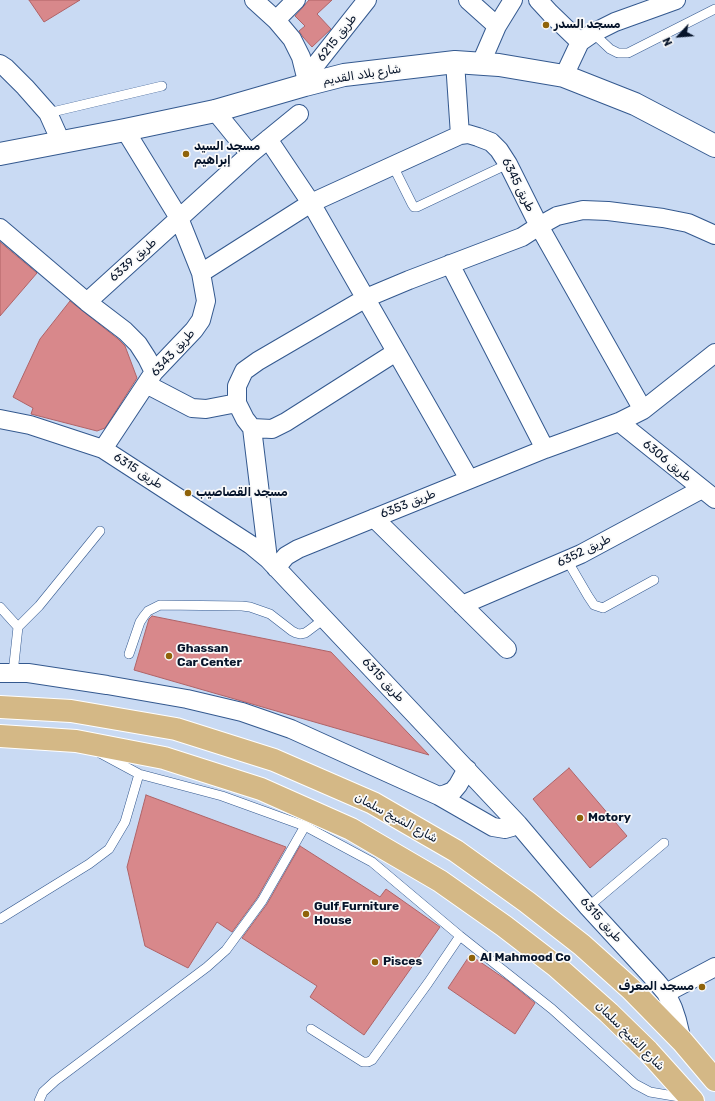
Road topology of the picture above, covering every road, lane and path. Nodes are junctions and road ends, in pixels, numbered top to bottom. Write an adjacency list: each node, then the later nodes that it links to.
1 (254, 0): 9 (street)
2 (296, 0): 9 (street)
3 (367, 0): 16 (street, طريق 6215)
4 (468, 0): 10 (street)
5 (513, 0): 10 (street)
6 (538, 0): 11 (street)
7 (676, 0): 11 (street)
8 (715, 9): 11 (lane)
9 (276, 20): 16 (street)
10 (497, 26): 13 (street)
11 (587, 38): 15 (street)
12 (455, 62): 13 (street, شارع بلاد القديم); 16 (street, شارع بلاد القديم); 22 (street)
13 (481, 63): 15 (street, شارع بلاد القديم)
14 (0, 64): 19 (street)
15 (564, 76): 25 (street, شارع بلاد القديم)
16 (306, 81): 18 (street, شارع بلاد القديم)
17 (162, 86): 19 (lane)
18 (215, 111): 21 (street, شارع بلاد القديم); 27 (street)
19 (48, 113): 24 (street)
20 (299, 114): 23 (street)
21 (125, 130): 24 (street, شارع بلاد القديم); 31 (street, طريق 6343)
22 (460, 135): 28 (street, طريق 6345); 29 (street)
23 (268, 139): 27 (street); 30 (street)
24 (61, 142): 26 (street, شارع بلاد القديم)
25 (715, 146)
26 (0, 154)
27 (250, 154): 31 (street)
28 (508, 164): 29 (lane); 32 (street, طريق 6345)
29 (393, 166): 30 (street)
30 (311, 203): 36 (street); 37 (street)
31 (179, 218): 36 (street, طريق 6343); 38 (street, طريق 6339)
32 (539, 226): 34 (street); 35 (street); 43 (street, طريق 6345)
33 (0, 228): 38 (street)
34 (715, 235)
35 (450, 264): 37 (street); 48 (street)
36 (201, 273): 41 (street, طريق 6343)
37 (366, 298): 39 (street); 42 (street)
38 (87, 302): 41 (street)
39 (396, 352): 46 (street); 49 (street)
40 (715, 353): 43 (street, طريق 6353)
41 (150, 378): 42 (street); 47 (street, طريق 6343)
42 (237, 403): 46 (street)
43 (643, 410): 45 (street, طريق 6353)
44 (0, 419): 47 (street, طريق 6315)
45 (619, 422): 48 (street, طريق 6353); 50 (street, طريق 6306)
46 (252, 428): 54 (street)
47 (103, 449): 54 (street, طريق 6315)
48 (545, 449): 49 (street, طريق 6353)
49 (469, 479): 51 (street, طريق 6353)
50 (708, 494): 53 (street, طريق 6352)
51 (374, 518): 54 (street, طريق 6353); 56 (street)
52 (100, 531): 59 (lane)
53 (567, 560): 55 (lane); 56 (street, طريق 6352)
54 (272, 563): 58 (street, طريق 6315)
55 (654, 580)
56 (462, 606): 60 (street)
57 (0, 607): 59 (lane)
58 (324, 619): 61 (lane); 66 (street, طريق 6315)
59 (18, 627): 62 (lane)
60 (507, 648)
61 (129, 654)
62 (6, 673): 68 (street)
63 (0, 707): 78 (main road, شارع الشيخ سلمان)
64 (0, 736): 65 (main road, شارع الشيخ سلمان)
65 (76, 741): 67 (lane); 80 (main road, شارع الشيخ سلمان)
66 (467, 769): 68 (street); 69 (street, طريق 6315)
67 (139, 774): 70 (lane); 73 (lane)
68 (439, 796): 69 (street)
69 (518, 824): 72 (street, طريق 6315)
70 (305, 826): 74 (lane); 81 (lane)
71 (664, 843): 72 (lane)
72 (588, 907): 76 (street, طريق 6315)
73 (0, 919)
74 (460, 936): 77 (lane); 80 (lane)
75 (715, 967): 76 (street)
76 (666, 993): 78 (street, طريق 6315)
77 (311, 1029)
78 (682, 1041): 79 (main road, شارع الشيخ سلمان)
79 (715, 1080)
80 (692, 1100)
81 (39, 1101)

